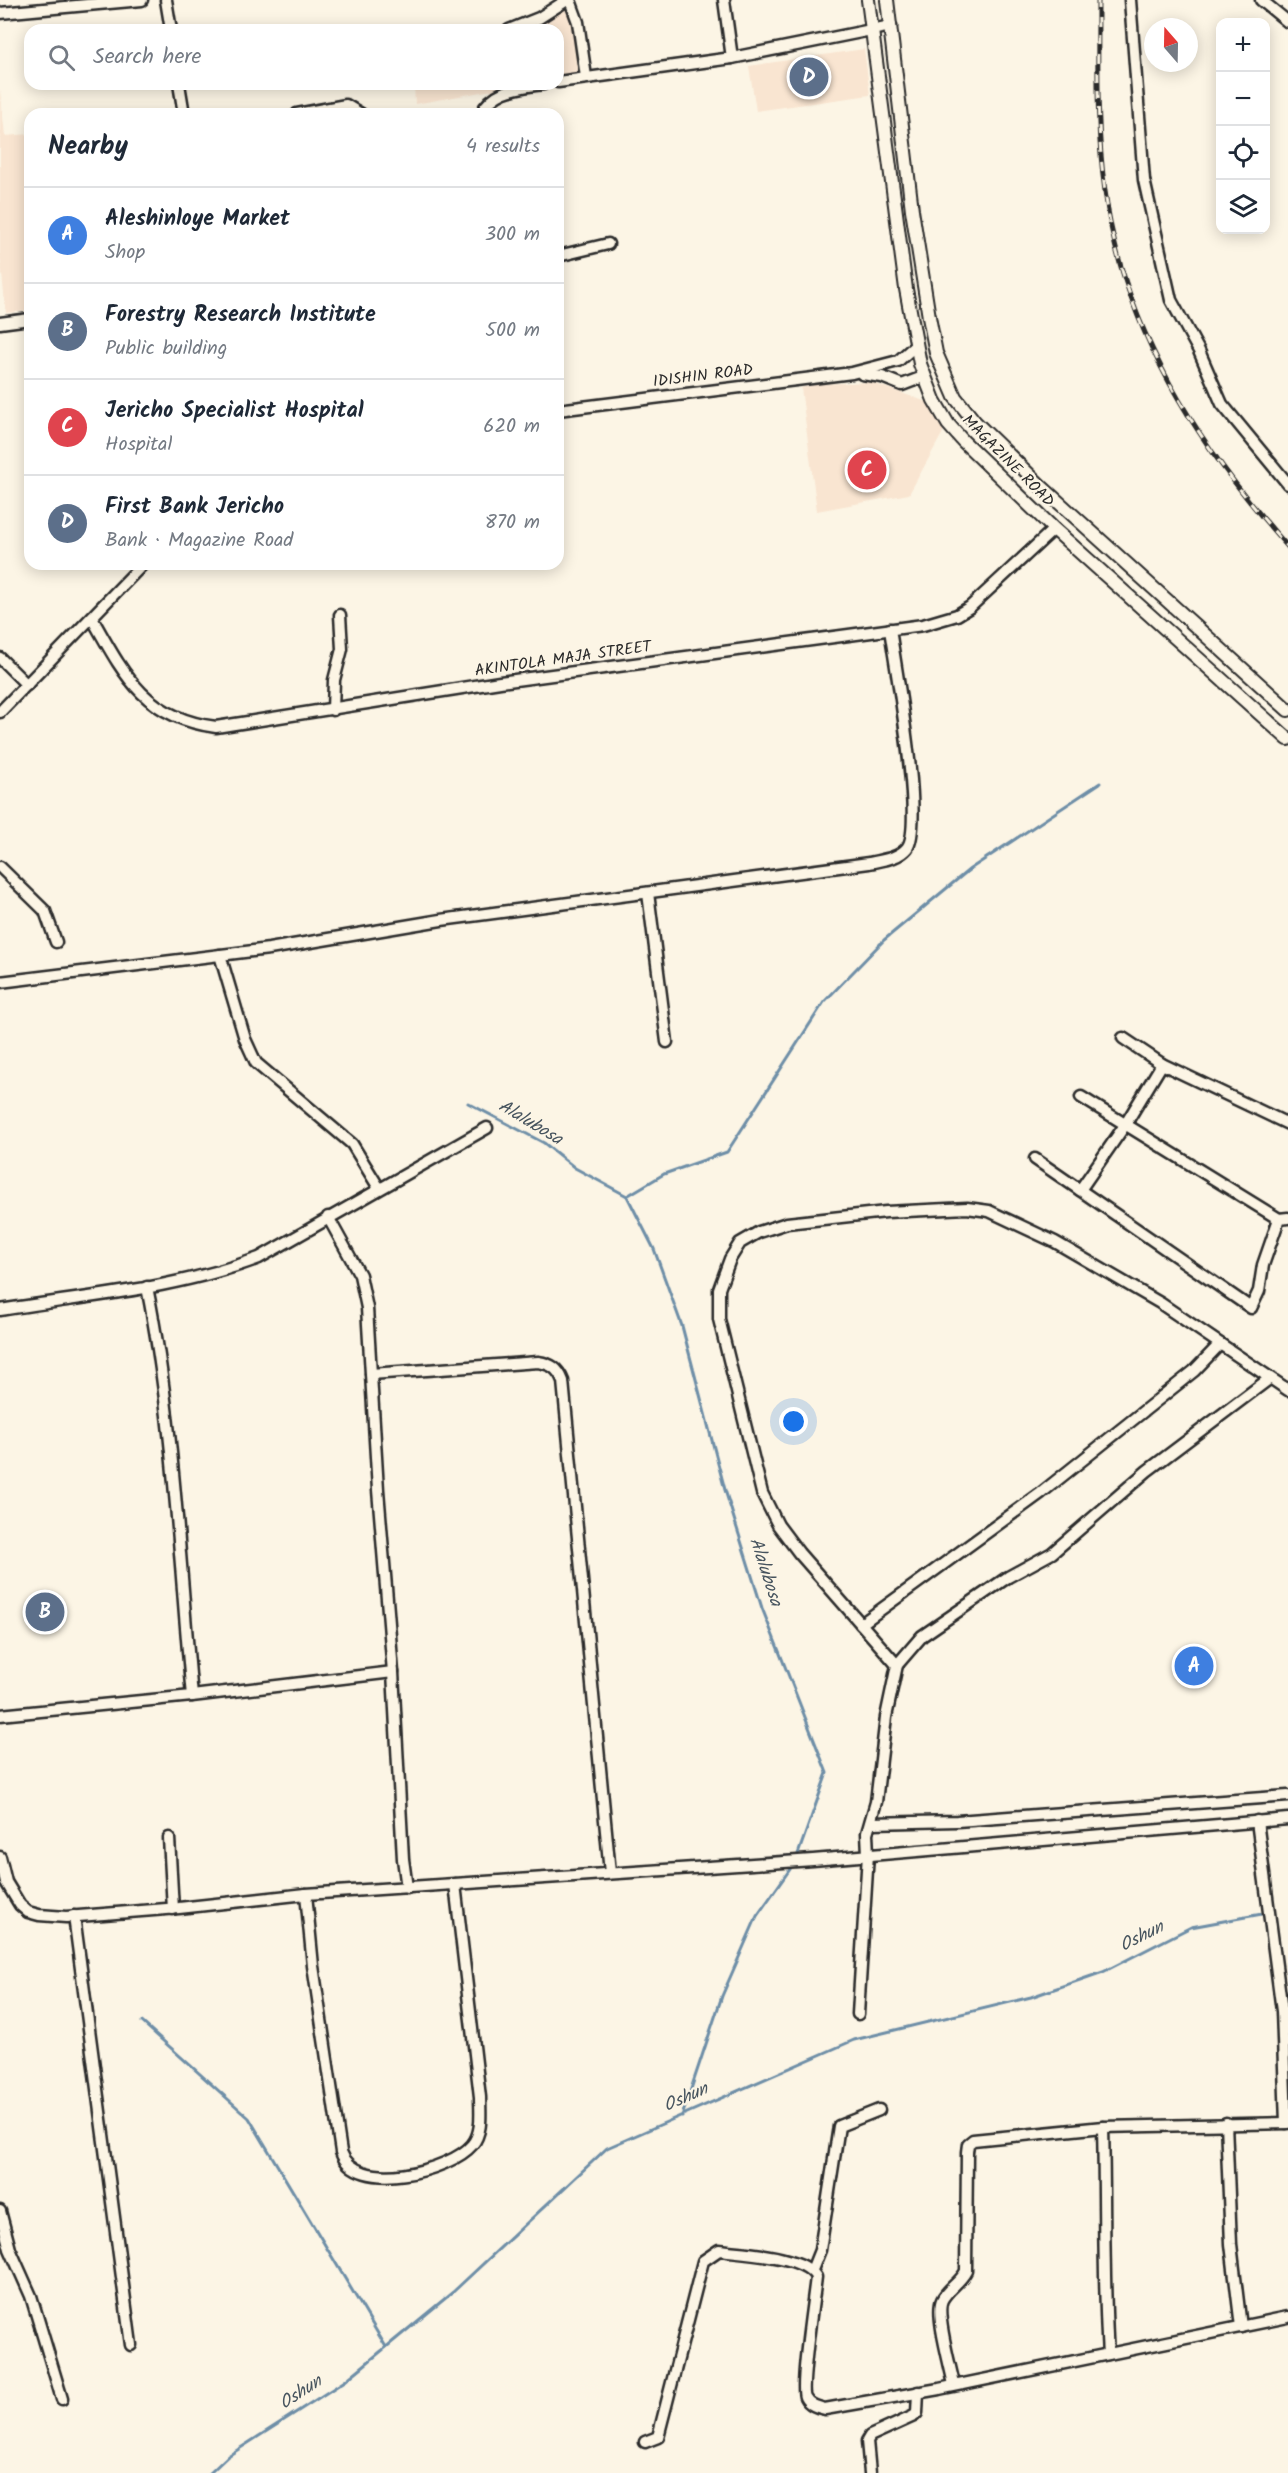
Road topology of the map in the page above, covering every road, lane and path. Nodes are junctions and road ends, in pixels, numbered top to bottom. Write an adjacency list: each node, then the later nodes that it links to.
1 (142, 0): 9 (street)
2 (166, 0): 11 (street)
3 (568, 0): 12 (street); 16 (street)
4 (723, 0): 15 (street)
5 (868, 0): 14 (main road, MAGAZINE ROAD)
6 (887, 0): 13 (main road, MAGAZINE ROAD)
7 (1130, 0): 32 (street)
8 (1261, 0): 10 (street)
9 (0, 13)
10 (1288, 22)
11 (170, 24)
12 (524, 24)
13 (891, 26): 14 (street); 37 (main road, MAGAZINE ROAD)
14 (872, 29): 15 (street); 28 (main road, MAGAZINE ROAD)
15 (732, 58): 16 (street)
16 (586, 77): 17 (street)
17 (564, 80)
18 (180, 90): 20 (street)
19 (515, 90): 23 (street)
20 (183, 108)
21 (330, 108): 22 (street)
22 (351, 108)
23 (485, 108)
24 (608, 244): 25 (street)
25 (564, 255)
26 (24, 320): 27 (street)
27 (0, 323)
28 (916, 345): 29 (street); 30 (main road, MAGAZINE ROAD)
29 (852, 373): 30 (street); 31 (street, IDISHIN ROAD)
30 (923, 377): 33 (main road, MAGAZINE ROAD)
31 (564, 409)
32 (1288, 484)
33 (1054, 530): 38 (street, AKINTOLA MAJA STREET); 39 (main road, MAGAZINE ROAD)
34 (137, 570): 36 (street)
35 (340, 615): 42 (street)
36 (92, 618): 41 (street); 42 (street, AKINTOLA MAJA STREET)
37 (1195, 628): 39 (main road); 43 (main road, MAGAZINE ROAD)
38 (890, 629): 42 (street, AKINTOLA MAJA STREET); 47 (street)
39 (1179, 642): 45 (main road, MAGAZINE ROAD)
40 (0, 658): 41 (street)
41 (27, 685): 44 (street)
42 (333, 710)
43 (1288, 710)
44 (0, 712)
45 (1288, 739)
46 (0, 867): 48 (street)
47 (648, 893): 49 (street); 52 (street)
48 (56, 942)
49 (220, 955): 50 (street); 59 (street)
50 (0, 982)
51 (1123, 1038): 53 (street)
52 (667, 1042)
53 (1162, 1064): 55 (street); 56 (street)
54 (1081, 1097): 56 (street)
55 (1288, 1124)
56 (1125, 1125): 60 (street); 62 (street)
57 (487, 1128): 59 (street)
58 (1035, 1159): 60 (street)
59 (379, 1188): 61 (street)
60 (1080, 1190): 62 (street)
61 (328, 1217): 63 (street); 66 (street)
62 (1283, 1219)
63 (147, 1287): 64 (street); 72 (street)
64 (0, 1310)
65 (1220, 1344): 67 (street); 69 (street); 69 (street)
66 (371, 1374): 71 (street); 81 (street)
67 (1269, 1379): 68 (street); 70 (street)
68 (1288, 1390)
69 (861, 1624): 70 (street)
70 (897, 1665): 77 (street)
71 (393, 1672): 72 (street); 83 (street)
72 (192, 1696): 73 (street)
73 (0, 1714)
74 (1288, 1796): 77 (street)
75 (1288, 1819): 76 (street)
76 (1257, 1821): 79 (street); 90 (street)
77 (872, 1823): 79 (street)
78 (169, 1838): 85 (street)
79 (868, 1854): 81 (street); 87 (street)
80 (0, 1857): 86 (street)
81 (610, 1874): 82 (street)
82 (455, 1884): 83 (street); 84 (street)
83 (407, 1888): 84 (street)
84 (306, 1894): 85 (street)
85 (174, 1909): 86 (street)
86 (74, 1916): 96 (street)
87 (858, 2014)
88 (879, 2110): 93 (street)
89 (1226, 2122): 90 (street); 91 (street); 95 (street)
90 (1287, 2123)
91 (1103, 2127): 97 (street); 98 (street)
92 (0, 2211): 100 (street)
93 (812, 2270): 99 (street); 101 (street)
94 (1288, 2317): 95 (street)
95 (1241, 2327): 97 (street)
96 (131, 2345)
97 (1108, 2354): 98 (street)
98 (954, 2385): 99 (street)
99 (918, 2392): 102 (street)
100 (62, 2399)
101 (645, 2442)
102 (870, 2473)

